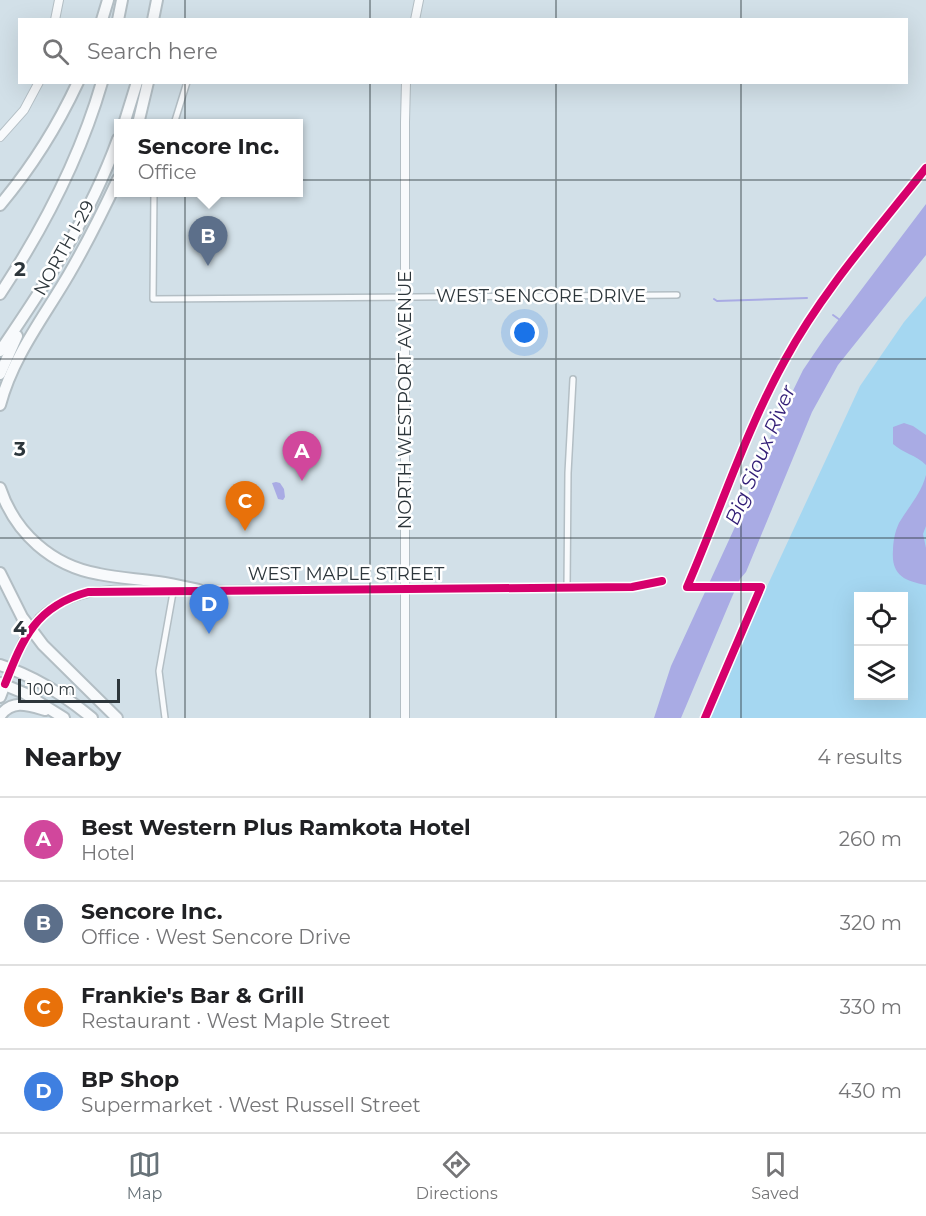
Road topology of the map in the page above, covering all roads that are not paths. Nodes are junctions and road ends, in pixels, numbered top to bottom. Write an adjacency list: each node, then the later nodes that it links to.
1 (58, 0): 7 (main road)
2 (108, 0): 8 (highway)
3 (122, 0): 9 (highway)
4 (157, 0): 10 (highway)
5 (163, 0): 11 (highway)
6 (419, 0): 12 (main road)
7 (55, 18)
8 (103, 18)
9 (118, 18)
10 (153, 18)
11 (160, 18)
12 (415, 18)
13 (38, 84): 23 (main road)
14 (77, 84): 27 (highway)
15 (101, 84): 29 (highway, NORTH I-29)
16 (135, 84): 20 (highway)
17 (148, 84): 21 (highway)
18 (186, 84): 22 (street)
19 (406, 84): 31 (main road, NORTH WESTPORT AVENUE)
20 (125, 119)
21 (139, 119)
22 (175, 119)
23 (0, 137)
24 (114, 148): 28 (highway, NORTH I-29)
25 (114, 188): 35 (highway)
26 (154, 197): 31 (street, WEST SENCORE DRIVE)
27 (0, 205)
28 (45, 286): 32 (highway, NORTH I-29); 33 (highway)
29 (0, 294)
30 (677, 296): 31 (street, WEST SENCORE DRIVE)
31 (405, 297): 41 (main road, NORTH WESTPORT AVENUE)
32 (0, 351)
33 (0, 374)
34 (573, 379): 40 (street)
35 (0, 405)
36 (0, 488): 39 (highway)
37 (0, 573): 50 (highway)
38 (662, 582): 40 (street, WEST MAPLE STREET)
39 (174, 588): 42 (highway); 44 (main road, bridge); 51 (street)
40 (567, 588): 41 (street, WEST MAPLE STREET)
41 (404, 589): 42 (main road, WEST MAPLE STREET); 52 (main road, NORTH WESTPORT AVENUE)
42 (199, 590)
43 (0, 665): 44 (highway)
44 (11, 668): 45 (main road); 49 (highway)
45 (3, 684): 46 (highway); 48 (highway)
46 (0, 697)
47 (0, 716): 48 (highway)
48 (61, 716)
49 (92, 718)
50 (117, 718)
51 (165, 718)
52 (405, 718)

